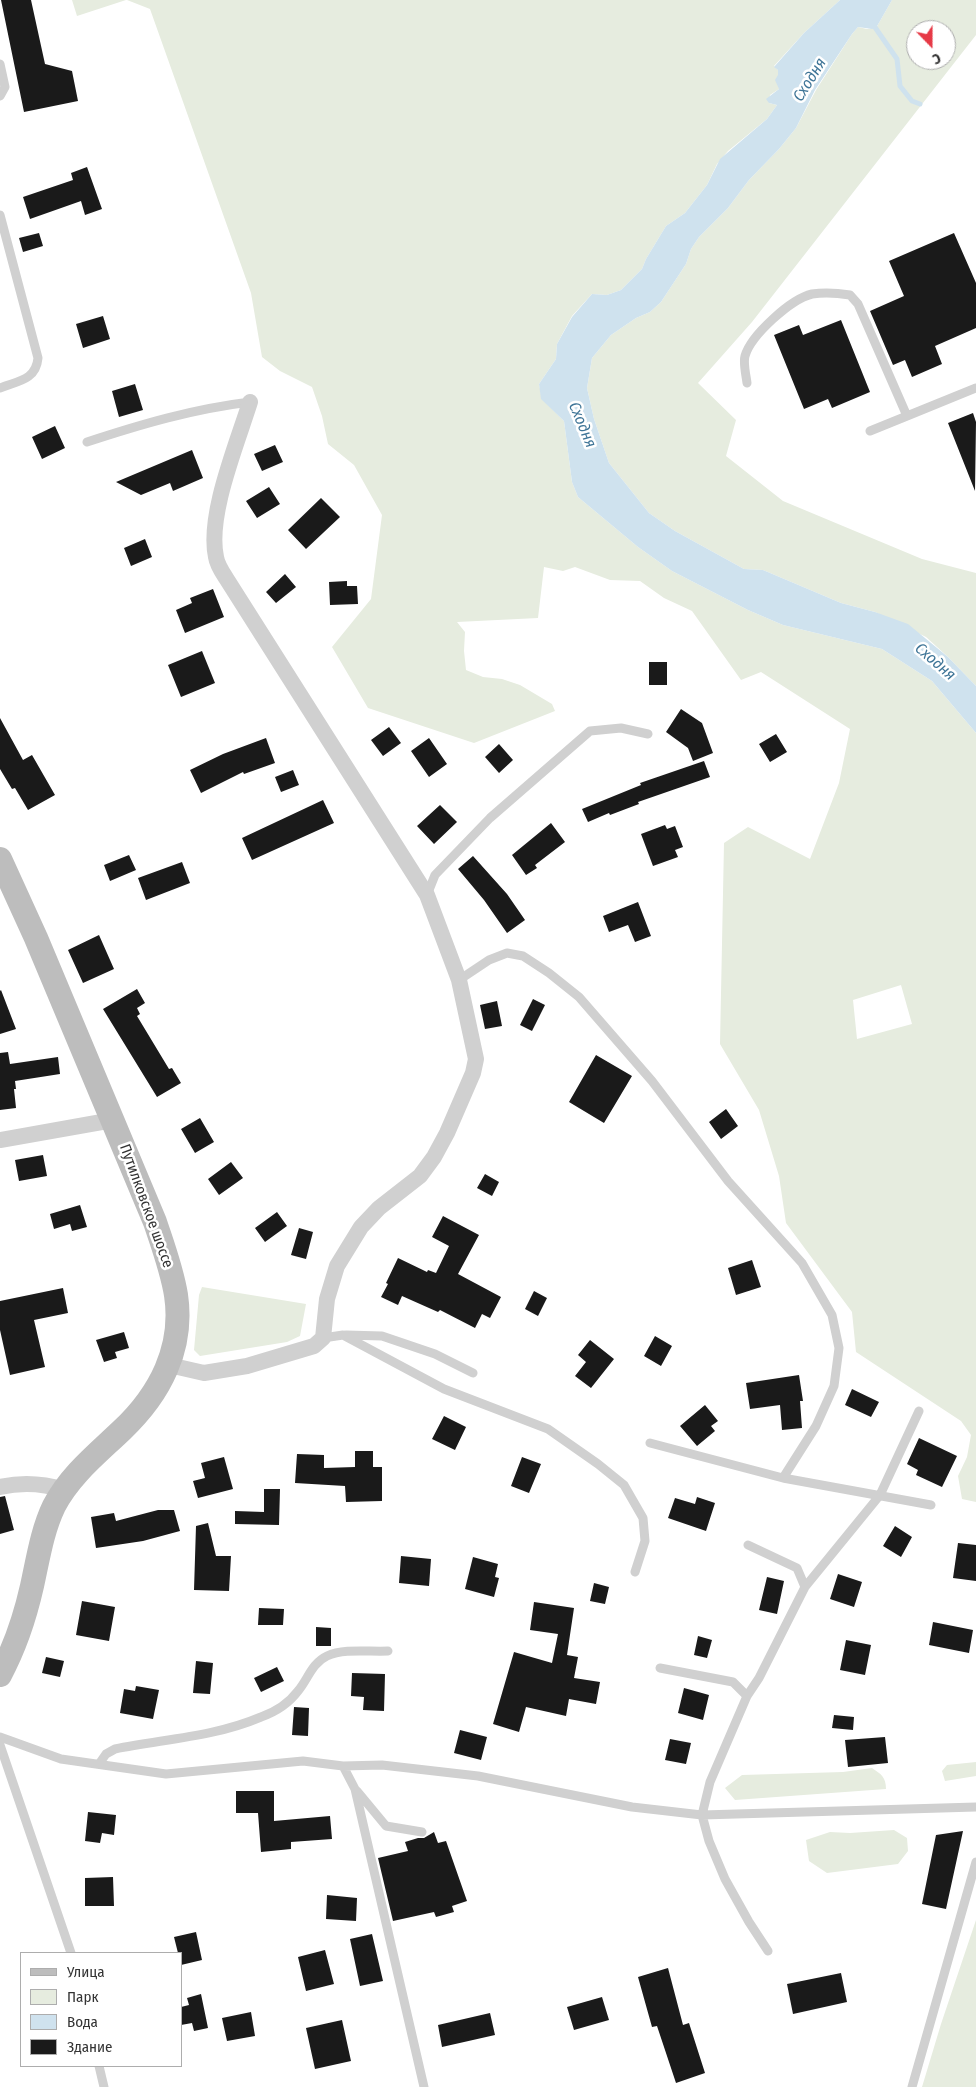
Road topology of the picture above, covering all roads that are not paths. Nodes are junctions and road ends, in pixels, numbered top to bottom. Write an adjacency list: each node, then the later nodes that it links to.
1 (0, 64): 2 (lane)
2 (0, 96)
3 (0, 215): 5 (lane)
4 (747, 383): 8 (lane)
5 (0, 388)
6 (976, 388): 8 (lane)
7 (250, 402): 10 (lane); 13 (street)
8 (907, 416): 9 (lane)
9 (870, 431)
10 (88, 442)
11 (648, 734): 13 (lane)
12 (0, 859): 15 (main road, Путилковское шоссе)
13 (427, 894): 14 (street)
14 (459, 980): 18 (street); 23 (lane)
15 (113, 1120): 16 (street); 19 (main road, Путилковское шоссе)
16 (0, 1140)
17 (343, 1335): 18 (lane); 20 (lane); 29 (lane)
18 (323, 1338): 19 (street)
19 (169, 1365): 25 (main road, Путилковское шоссе)
20 (474, 1374)
21 (919, 1411): 26 (lane)
22 (650, 1443): 23 (lane)
23 (784, 1478): 26 (lane)
24 (0, 1487): 25 (street)
25 (64, 1490): 33 (main road, Путилковское шоссе)
26 (880, 1495): 27 (lane); 30 (lane)
27 (931, 1505)
28 (748, 1545): 30 (lane)
29 (635, 1572)
30 (804, 1588): 34 (lane)
31 (388, 1651): 37 (lane)
32 (660, 1668): 34 (lane)
33 (0, 1675)
34 (747, 1696): 41 (lane)
35 (0, 1737): 37 (lane)
36 (0, 1745): 45 (lane)
37 (99, 1764): 38 (lane)
38 (343, 1766): 39 (lane); 41 (lane)
39 (355, 1788): 42 (lane); 48 (lane)
40 (976, 1807): 41 (lane)
41 (702, 1815): 44 (lane)
42 (422, 1832)
43 (976, 1862): 49 (lane)
44 (768, 1951)
45 (70, 1952)
46 (99, 2067): 47 (lane)
47 (104, 2087)
48 (424, 2087)
49 (912, 2087)

